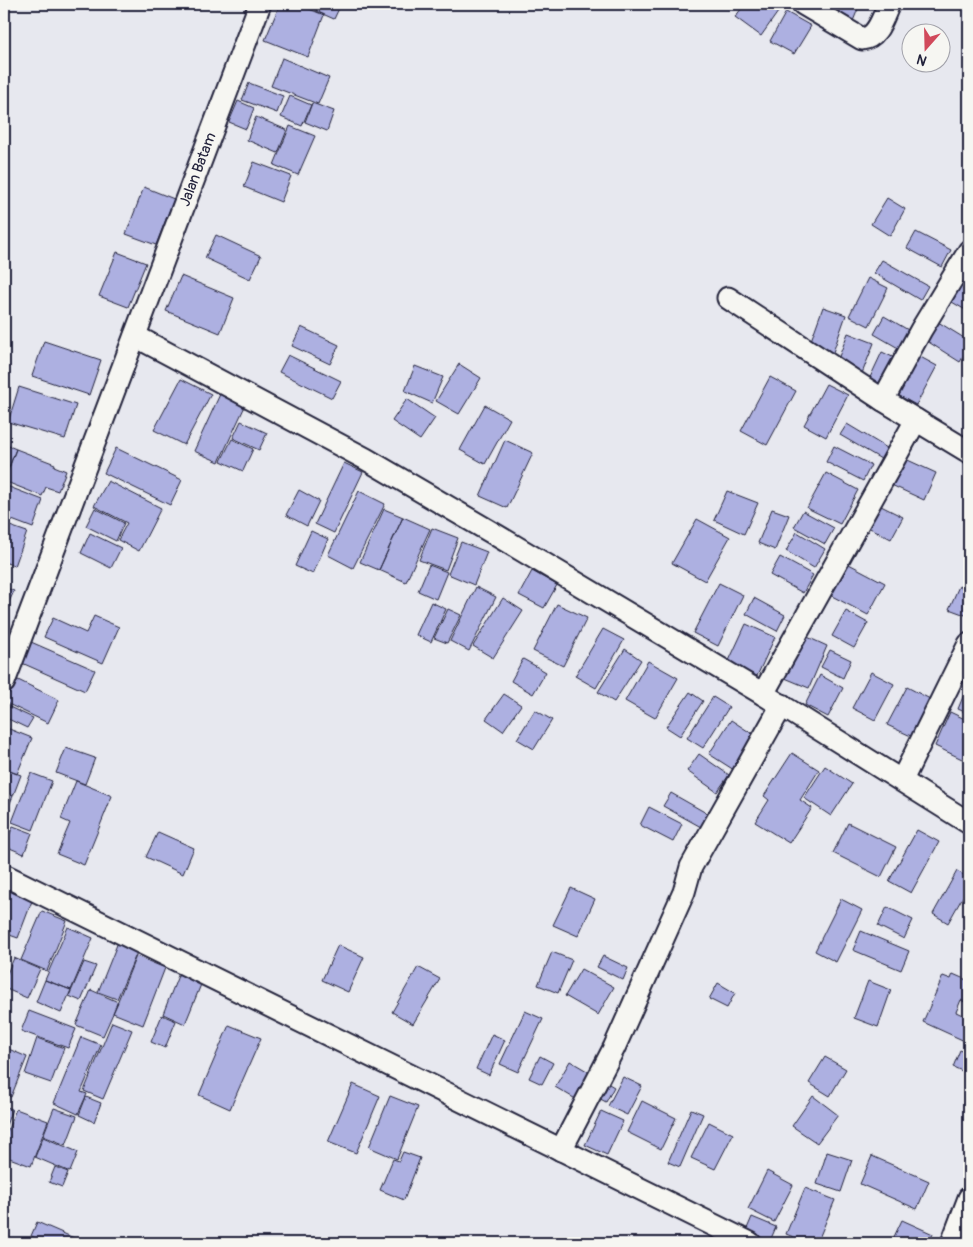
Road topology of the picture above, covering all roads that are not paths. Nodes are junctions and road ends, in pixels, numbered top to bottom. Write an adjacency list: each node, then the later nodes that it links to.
1 (260, 4): 6 (street, Jalan Batam)
2 (803, 4): 3 (street)
3 (889, 4)
4 (969, 251): 7 (street)
5 (728, 298): 7 (street)
6 (135, 336): 11 (street, Jalan Batam); 12 (street)
7 (883, 400): 8 (street)
8 (916, 420): 9 (street); 12 (street)
9 (969, 452)
10 (969, 644): 14 (street)
11 (5, 673)
12 (763, 694): 13 (street)
13 (782, 705): 14 (street); 17 (street)
14 (902, 780): 15 (street)
15 (969, 823)
16 (4, 875): 17 (street)
17 (561, 1150): 19 (street)
18 (969, 1198): 20 (street)
19 (750, 1243)
20 (952, 1243)

